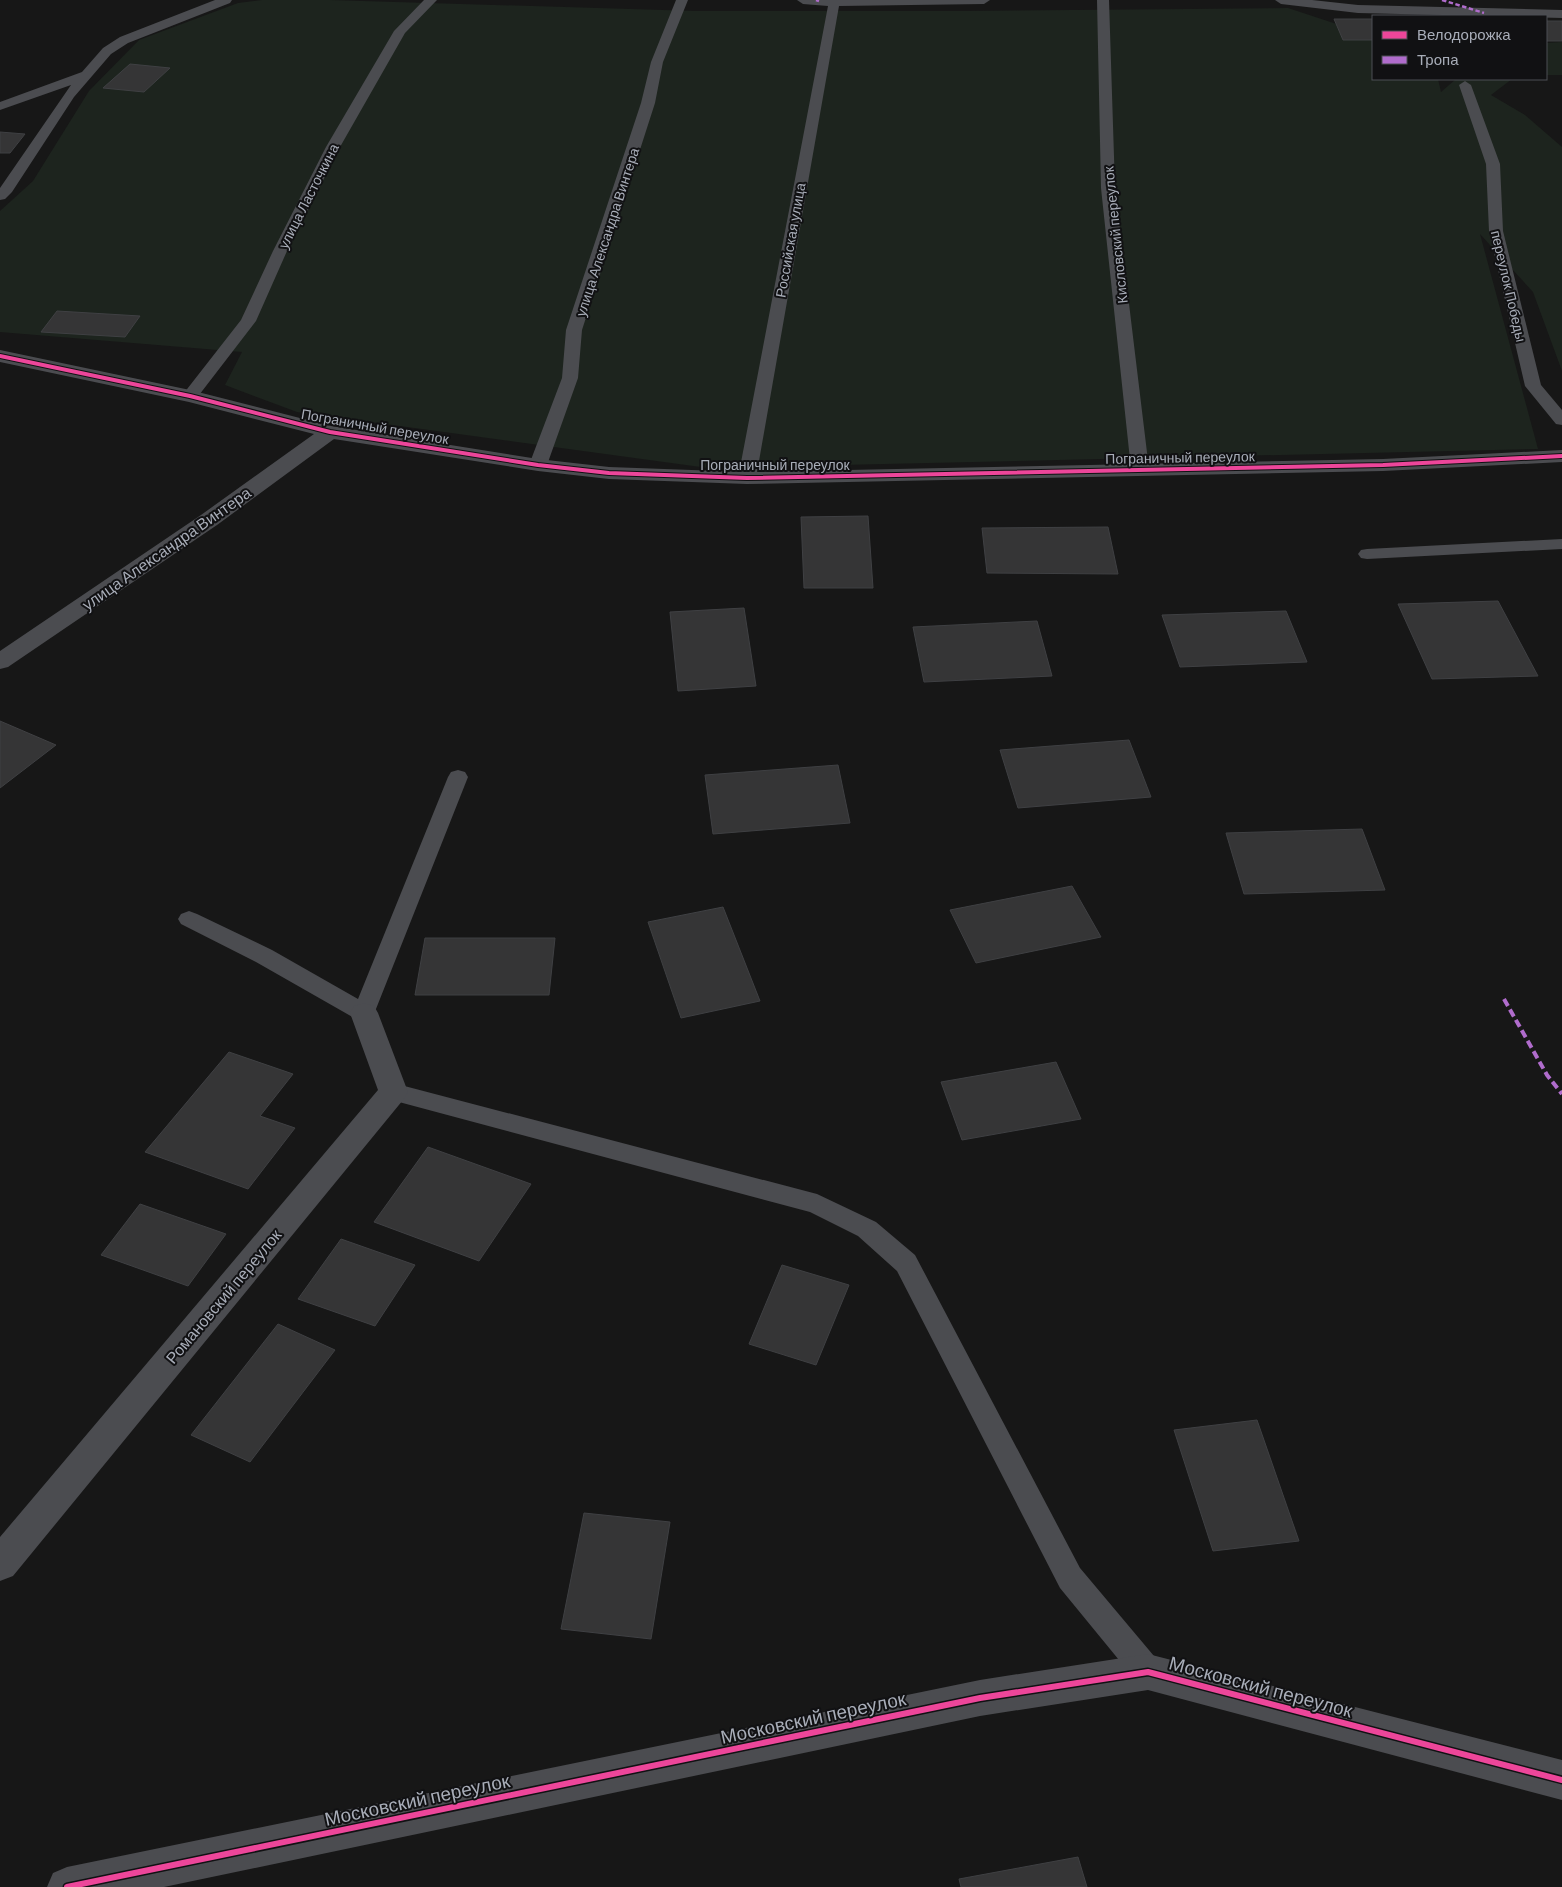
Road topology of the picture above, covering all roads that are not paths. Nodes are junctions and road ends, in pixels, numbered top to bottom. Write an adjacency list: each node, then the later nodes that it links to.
1 (226, 0): 12 (lane)
2 (431, 0): 17 (lane, улица Ласточкина)
3 (682, 0): 21 (lane, улица Александра Винтера)
4 (803, 0): 9 (lane)
5 (984, 0): 9 (lane)
6 (1103, 0): 22 (lane, Кисловский переулок)
7 (1281, 0): 10 (lane)
8 (1522, 0): 10 (lane)
9 (834, 3): 23 (lane, Российская улица)
10 (1542, 14): 11 (lane)
11 (1562, 14)
12 (87, 74): 14 (lane); 15 (lane)
13 (1465, 85): 18 (lane, переулок Победы)
14 (0, 106)
15 (0, 196)
16 (0, 356): 17 (street, Пограничный переулок)
17 (190, 396): 19 (street, Пограничный переулок)
18 (1562, 420)
19 (330, 432): 21 (street, Пограничный переулок); 26 (street, улица Александра Винтера)
20 (1562, 456): 22 (street, Пограничный переулок)
21 (538, 465): 23 (street, Пограничный переулок)
22 (1140, 469): 23 (street, Пограничный переулок)
23 (747, 478)
24 (1562, 544): 25 (lane)
25 (1367, 554)
26 (0, 662)
27 (458, 777): 29 (lane)
28 (189, 919): 29 (lane)
29 (364, 1013): 30 (street)
30 (392, 1092): 31 (street, Романовский переулок); 32 (lane)
31 (0, 1564)
32 (1148, 1672): 33 (street, Московский переулок); 34 (street, Московский переулок)
33 (1562, 1780)
34 (67, 1887)

